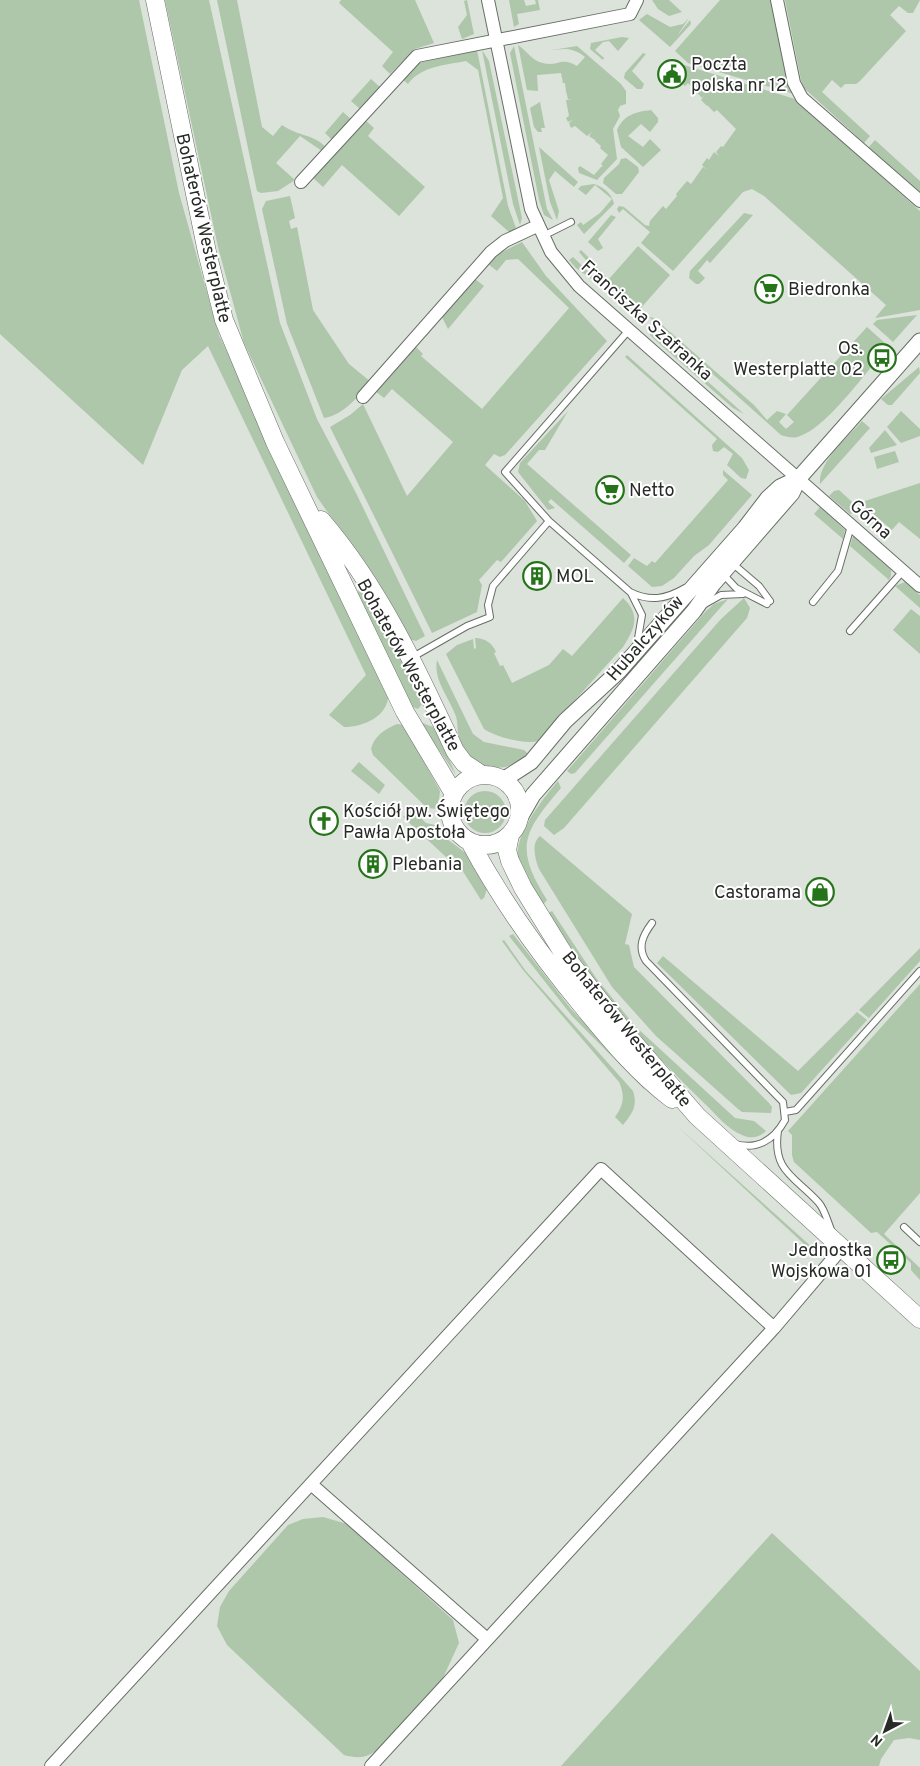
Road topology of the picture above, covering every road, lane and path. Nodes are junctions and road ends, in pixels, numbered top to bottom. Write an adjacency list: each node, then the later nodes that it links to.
1 (155, 0): 14 (main road, Bohaterów Westerplatte)
2 (488, 0): 5 (street, Franciszka Szafranka)
3 (637, 0): 5 (street)
4 (777, 0): 7 (street)
5 (496, 39): 6 (street); 9 (street, Franciszka Szafranka)
6 (301, 182)
7 (920, 201)
8 (571, 222): 9 (lane)
9 (540, 231): 10 (street, Franciszka Szafranka); 12 (street)
10 (629, 330): 13 (street, Franciszka Szafranka); 15 (lane)
11 (920, 341): 13 (street, Hubalczyków)
12 (363, 397)
13 (799, 478): 16 (street, Górna); 17 (street, Hubalczyków)
14 (305, 502): 27 (main road, Bohaterów Westerplatte); 30 (main road, Bohaterów Westerplatte)
15 (549, 521): 21 (lane); 27 (lane)
16 (851, 525): 18 (street, Górna); 23 (lane)
17 (724, 565): 19 (street, Hubalczyków); 22 (lane); 22 (lane); 24 (street, Hubalczyków)
18 (903, 571): 20 (street, Górna); 25 (lane)
19 (701, 578): 21 (lane); 26 (street, Hubalczyków)
20 (920, 586)
21 (630, 592): 26 (lane)
22 (749, 595): 24 (lane)
23 (813, 602)
24 (694, 611): 31 (street, Hubalczyków)
25 (850, 631)
26 (634, 654): 29 (street, Hubalczyków)
27 (410, 659): 28 (main road, Bohaterów Westerplatte)
28 (482, 776): 29 (main road); 30 (main road)
29 (503, 780): 31 (main road)
30 (454, 794): 32 (main road)
31 (514, 828): 32 (main road); 36 (main road, Bohaterów Westerplatte)
32 (470, 842): 36 (main road, Bohaterów Westerplatte)
33 (652, 923): 35 (lane)
34 (920, 972): 35 (lane)
35 (785, 1112): 37 (lane)
36 (697, 1116): 38 (main road, Bohaterów Westerplatte)
37 (778, 1130): 38 (lane); 41 (lane)
38 (725, 1141): 41 (main road, Bohaterów Westerplatte)
39 (904, 1227): 40 (lane)
40 (920, 1242)
41 (840, 1246): 42 (main road, Bohaterów Westerplatte); 43 (street)
42 (920, 1319)
43 (774, 1328): 44 (street); 45 (street)
44 (311, 1484): 45 (street); 46 (street)
45 (488, 1639): 47 (street)
46 (51, 1766)
47 (371, 1766)

